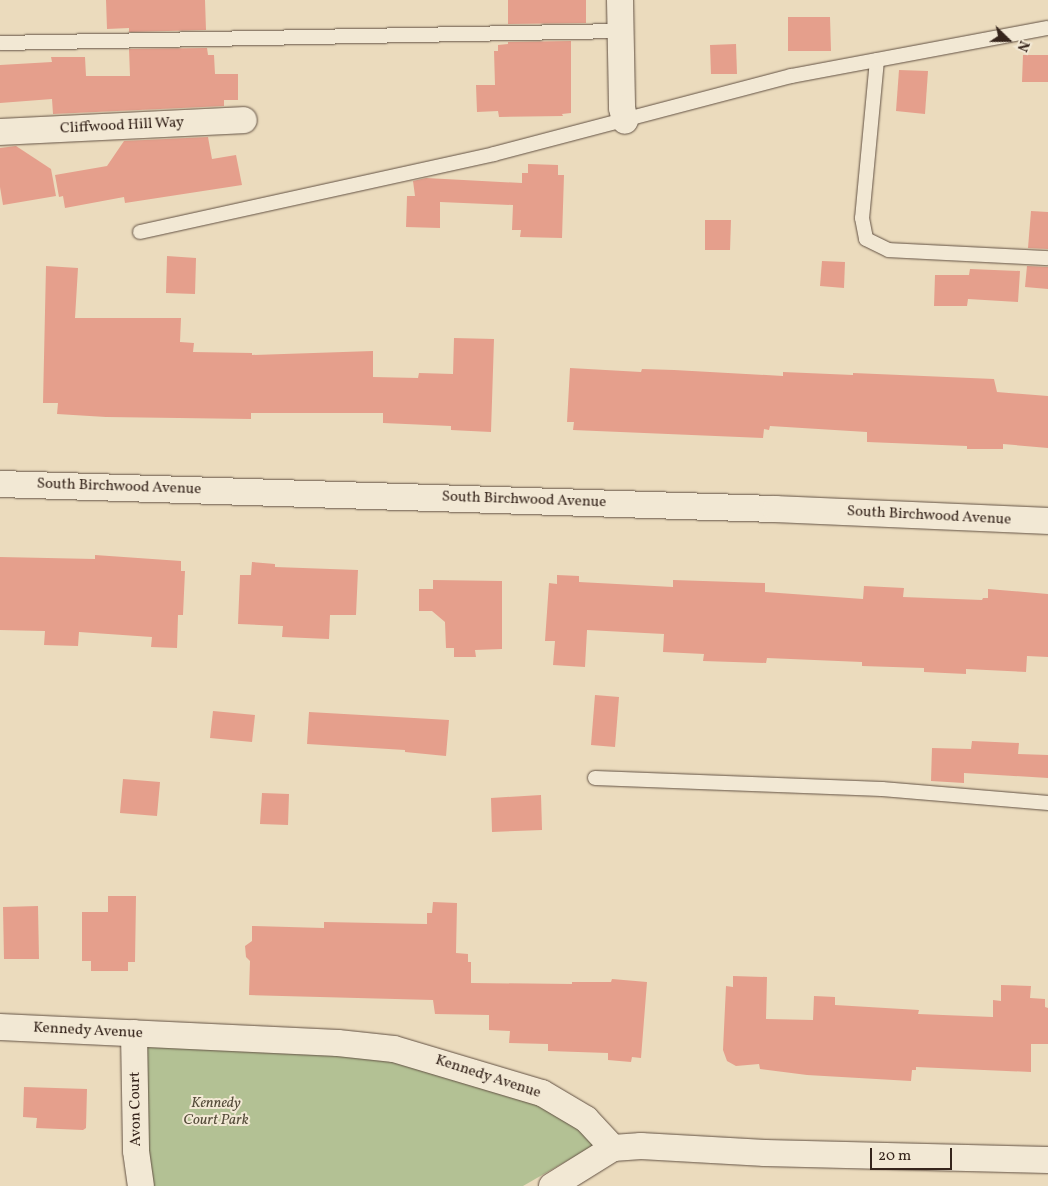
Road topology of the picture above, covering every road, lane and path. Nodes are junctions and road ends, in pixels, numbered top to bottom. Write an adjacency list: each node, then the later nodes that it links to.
1 (620, 0): 3 (street)
2 (1048, 28): 5 (lane)
3 (620, 31): 4 (lane); 7 (street)
4 (0, 43)
5 (877, 60): 7 (lane); 10 (lane)
6 (244, 120): 8 (street, Cliffwood Hill Way)
7 (625, 121): 9 (lane)
8 (0, 132)
9 (140, 232)
10 (1048, 258)
11 (0, 484): 12 (street, South Birchwood Avenue)
12 (1048, 521)
13 (594, 778): 14 (lane)
14 (1048, 803)
15 (0, 1027): 16 (street, Kennedy Avenue)
16 (134, 1032): 17 (street, Kennedy Avenue); 19 (street, Avon Court)
17 (613, 1148): 18 (street); 20 (street)
18 (1048, 1160)
19 (141, 1186)
20 (552, 1186)

